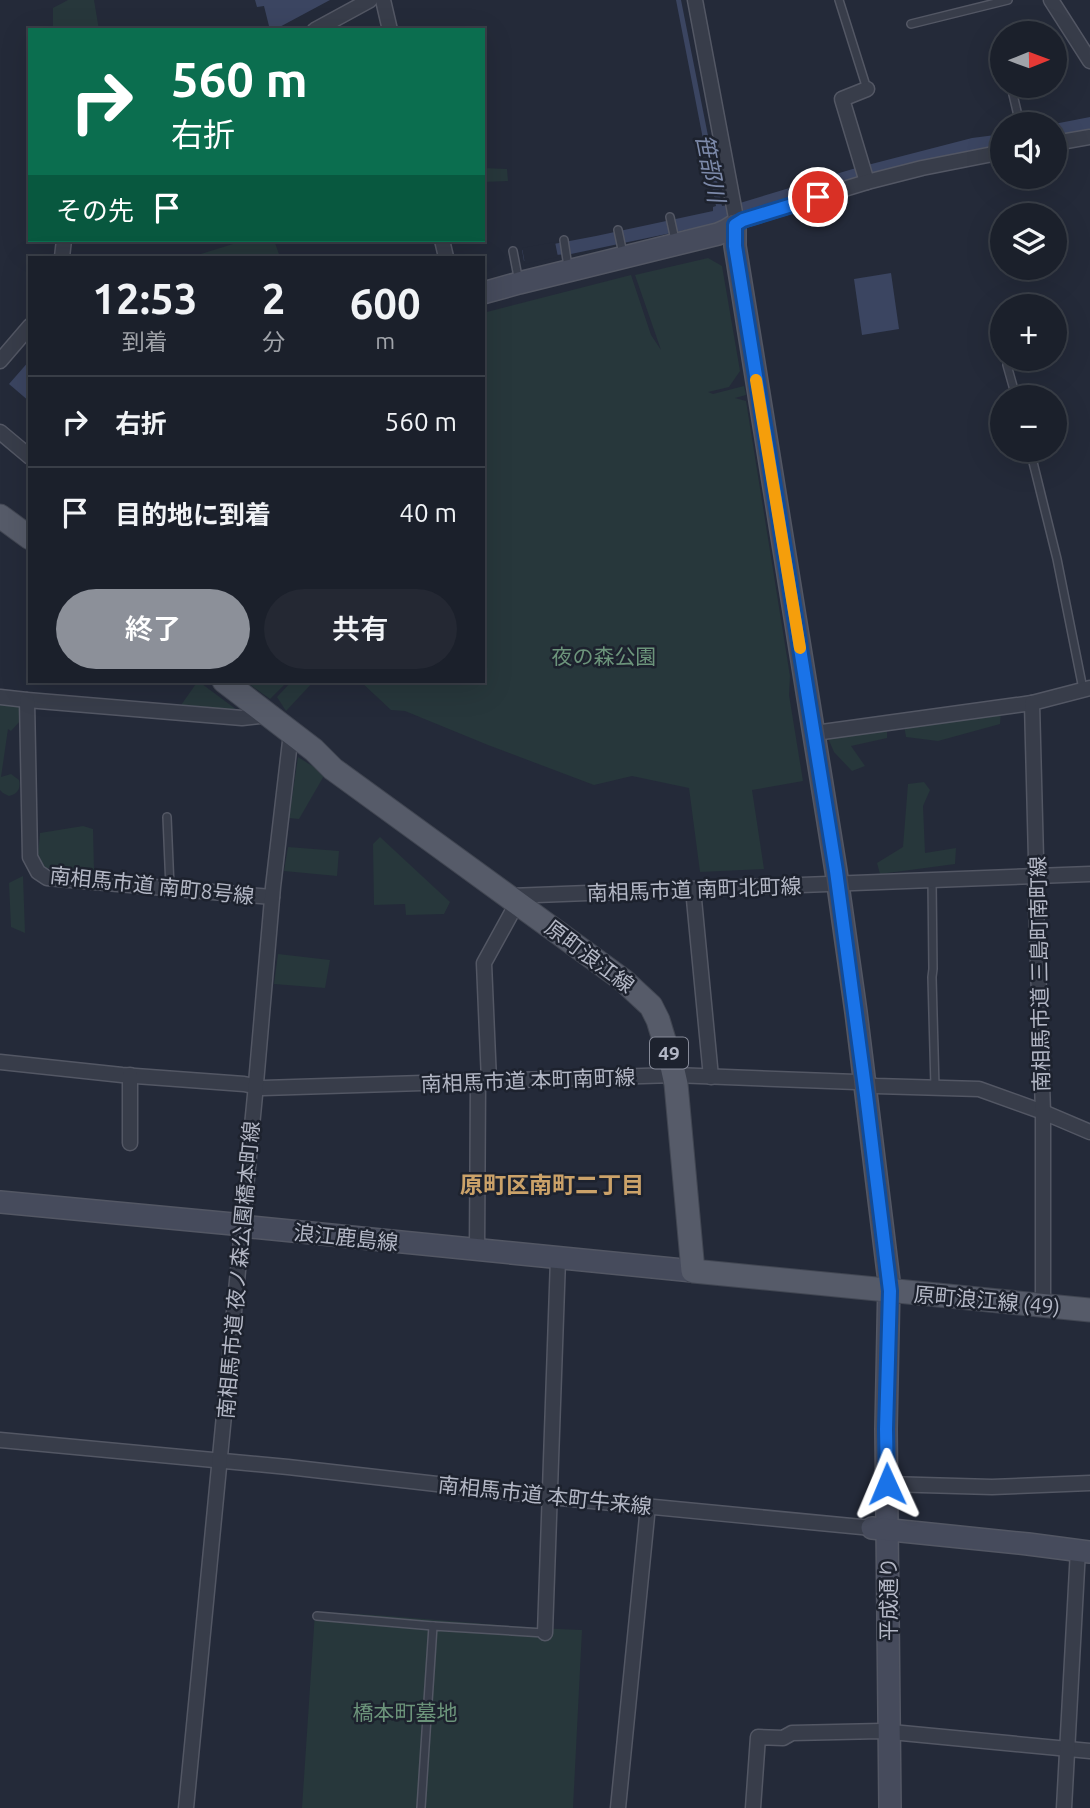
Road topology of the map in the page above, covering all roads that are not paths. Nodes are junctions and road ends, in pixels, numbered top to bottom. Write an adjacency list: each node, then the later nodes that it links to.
1 (370, 0): 8 (street)
2 (383, 0): 9 (street)
3 (695, 0): 17 (street)
4 (839, 0): 11 (lane)
5 (1008, 0): 7 (lane)
6 (1051, 0): 10 (street)
7 (911, 24)
8 (319, 28)
9 (390, 28)
10 (1090, 61)
11 (867, 89): 15 (street)
12 (1090, 137): 13 (street)
13 (1067, 141)
14 (990, 155): 15 (street)
15 (866, 175): 17 (street)
16 (670, 217): 19 (lane)
17 (735, 221): 19 (street); 40 (street, 平成通り)
18 (618, 230): 22 (lane)
19 (675, 239): 22 (street)
20 (564, 240): 23 (lane)
21 (513, 251): 24 (lane)
22 (623, 252): 23 (street)
23 (568, 264): 24 (street)
24 (517, 274): 25 (street)
25 (485, 292)
26 (28, 328): 27 (street)
27 (0, 361)
28 (0, 432): 29 (street)
29 (28, 455)
30 (1033, 462): 34 (lane)
31 (0, 516): 32 (main road)
32 (28, 537)
33 (227, 683): 38 (main road, 原町浪江線 / 49)
34 (1087, 689): 37 (street)
35 (0, 696): 36 (street)
36 (27, 700): 38 (street); 46 (street, 南相馬市道 南町8号線)
37 (1032, 703): 40 (street); 43 (street, 南相馬市道 三島町南町線)
38 (270, 715): 39 (main road, 原町浪江線 / 49)
39 (291, 733): 48 (street, 南相馬市道 夜ノ森公園橋本町線); 49 (main road, 原町浪江線 / 49)
40 (814, 733): 45 (street, 平成通り)
41 (167, 817): 46 (lane)
42 (1090, 874): 43 (street, 南相馬市道 南町北町線)
43 (1035, 876): 44 (street, 南相馬市道 南町北町線); 58 (street, 南相馬市道 三島町南町線)
44 (932, 880): 45 (street, 南相馬市道 南町北町線); 57 (lane)
45 (838, 883): 47 (street, 南相馬市道 南町北町線); 55 (street, 平成通り)
46 (170, 888): 48 (street, 南相馬市道 南町8号線)
47 (693, 889): 49 (street, 南相馬市道 南町北町線); 53 (street)
48 (272, 897): 56 (street, 南相馬市道 夜ノ森公園橋本町線)
49 (513, 900): 52 (main road, 原町浪江線 / 49); 54 (street)
50 (0, 1062): 51 (street, 南相馬市道 本町南町線)
51 (130, 1075): 56 (street, 南相馬市道 本町南町線); 60 (street)
52 (674, 1075): 53 (street, 南相馬市道 本町南町線); 54 (street, 南相馬市道 本町南町線); 65 (main road, 原町浪江線 / 49)
53 (711, 1077): 55 (street, 南相馬市道 本町南町線)
54 (483, 1082): 56 (street, 南相馬市道 本町南町線); 63 (street)
55 (865, 1084): 57 (street, 南相馬市道 本町南町線); 66 (street, 平成通り)
56 (256, 1087): 62 (street, 南相馬市道 夜ノ森公園橋本町線)
57 (935, 1087): 58 (street, 南相馬市道 本町南町線)
58 (1043, 1112): 59 (street, 南相馬市道 本町南町線); 67 (street, 南相馬市道 三島町南町線)
59 (1090, 1132)
60 (130, 1143)
61 (0, 1202): 62 (street, 浪江鹿島線)
62 (242, 1226): 63 (street, 浪江鹿島線); 70 (street, 南相馬市道 夜ノ森公園橋本町線)
63 (477, 1251): 64 (street, 浪江鹿島線)
64 (558, 1259): 65 (street, 浪江鹿島線); 73 (street)
65 (693, 1272): 66 (main road)
66 (887, 1291): 67 (main road, 原町浪江線 (49)); 72 (street, 平成通り)
67 (1043, 1305): 68 (main road, 原町浪江線 (49))
68 (1090, 1310)
69 (0, 1440): 70 (street, 南相馬市道 本町牛来線)
70 (220, 1461): 73 (street, 南相馬市道 本町牛来線); 83 (street, 南相馬市道 夜ノ森公園橋本町線)
71 (1090, 1483): 72 (street)
72 (887, 1484): 75 (street, 平成通り)
73 (550, 1497): 74 (street, 南相馬市道 本町牛来線); 79 (street)
74 (648, 1506): 75 (street, 南相馬市道 本町牛来線); 85 (street)
75 (880, 1529): 76 (street, 南相馬市道 本町牛来線); 80 (street, 平成通り)
76 (1084, 1551): 81 (street)
77 (317, 1616): 78 (lane)
78 (433, 1626): 79 (lane); 84 (lane)
79 (545, 1633)
80 (889, 1732): 81 (street); 86 (street); 87 (street, 平成通り)
81 (1068, 1749): 82 (street); 88 (street)
82 (1090, 1751)
83 (186, 1808)
84 (421, 1808)
85 (618, 1808)
86 (754, 1808)
87 (890, 1808)
88 (1064, 1808)

